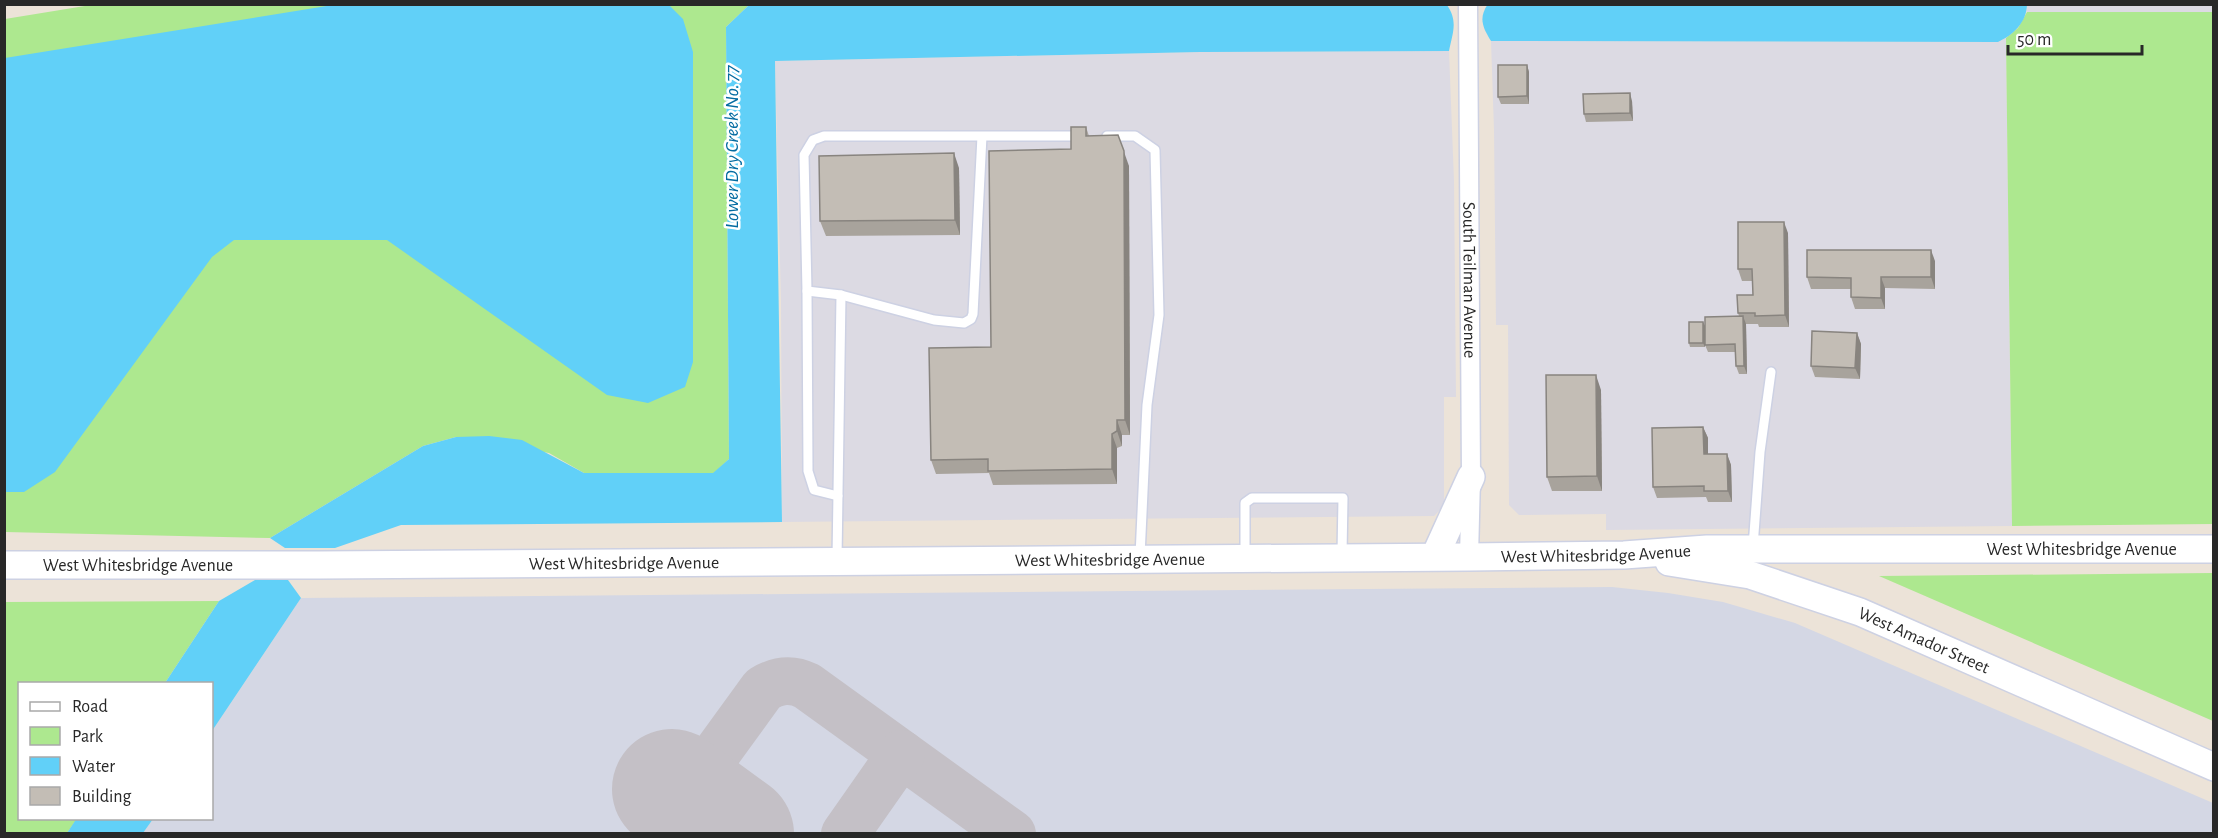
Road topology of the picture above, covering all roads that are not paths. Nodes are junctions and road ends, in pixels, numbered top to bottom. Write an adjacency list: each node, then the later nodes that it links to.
1 (1468, 7): 8 (street, South Teilman Avenue)
2 (982, 136): 3 (lane); 5 (lane); 6 (lane)
3 (1088, 136)
4 (1099, 136): 17 (lane)
5 (807, 291): 6 (lane); 9 (lane)
6 (841, 295): 9 (lane)
7 (1771, 372): 10 (lane)
8 (1471, 477): 13 (main road); 16 (street, South Teilman Avenue)
9 (838, 496): 18 (lane)
10 (1753, 549): 11 (main road, West Whitesbridge Avenue); 12 (main road, West Whitesbridge Avenue)
11 (2214, 549)
12 (1624, 555): 16 (main road, West Whitesbridge Avenue); 20 (main road, West Amador Street)
13 (1435, 556): 15 (main road, West Whitesbridge Avenue); 16 (main road, West Whitesbridge Avenue)
14 (1245, 557): 15 (main road, West Whitesbridge Avenue); 15 (lane); 17 (main road, West Whitesbridge Avenue)
15 (1342, 557)
16 (1469, 557)
17 (1140, 558): 18 (main road, West Whitesbridge Avenue)
18 (837, 561): 19 (main road, West Whitesbridge Avenue)
19 (4, 565)
20 (2214, 766)

